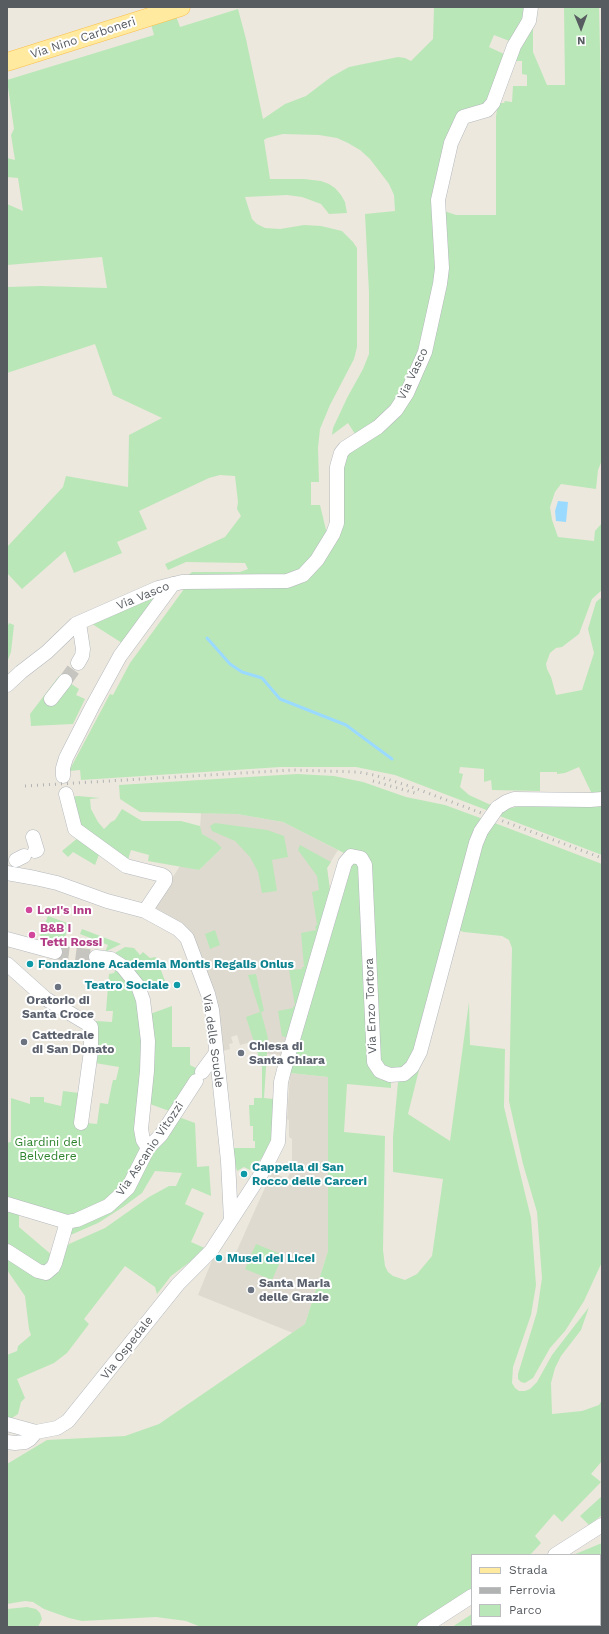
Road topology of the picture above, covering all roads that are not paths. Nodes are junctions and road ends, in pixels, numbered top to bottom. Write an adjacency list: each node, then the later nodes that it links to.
1 (181, 7): 3 (main road, Via Nino Carboneri)
2 (531, 7): 4 (street, Via Vasco)
3 (7, 62)
4 (172, 584): 5 (street, Via Vasco); 10 (street)
5 (79, 622): 6 (street); 8 (street, Via Vasco)
6 (78, 663)
7 (65, 681): 9 (street)
8 (7, 685)
9 (51, 699)
10 (63, 776)
11 (66, 794): 15 (street)
12 (602, 799): 23 (street, Via Enzo Tortora, bridge)
13 (33, 837): 14 (street)
14 (17, 862): 15 (street, Via delle Scuole)
15 (145, 911): 20 (street, Via delle Scuole)
16 (7, 939): 17 (street)
17 (55, 952)
18 (96, 957): 22 (street)
19 (8, 968): 21 (street)
20 (216, 1053): 22 (street, Via Ascanio Vitozzi); 25 (street, Via delle Scuole)
21 (81, 1123)
22 (148, 1148): 26 (street, Via Ascanio Vitozzi)
23 (265, 1168): 25 (street, Via Ospedale)
24 (7, 1204): 26 (street)
25 (231, 1220): 29 (street, Via Ospedale)
26 (66, 1222): 27 (street)
27 (7, 1250)
28 (7, 1424): 29 (street)
29 (36, 1432): 30 (street)
30 (7, 1442)
31 (602, 1524): 32 (street)
32 (557, 1554)
33 (471, 1597): 34 (street)
34 (424, 1627)

